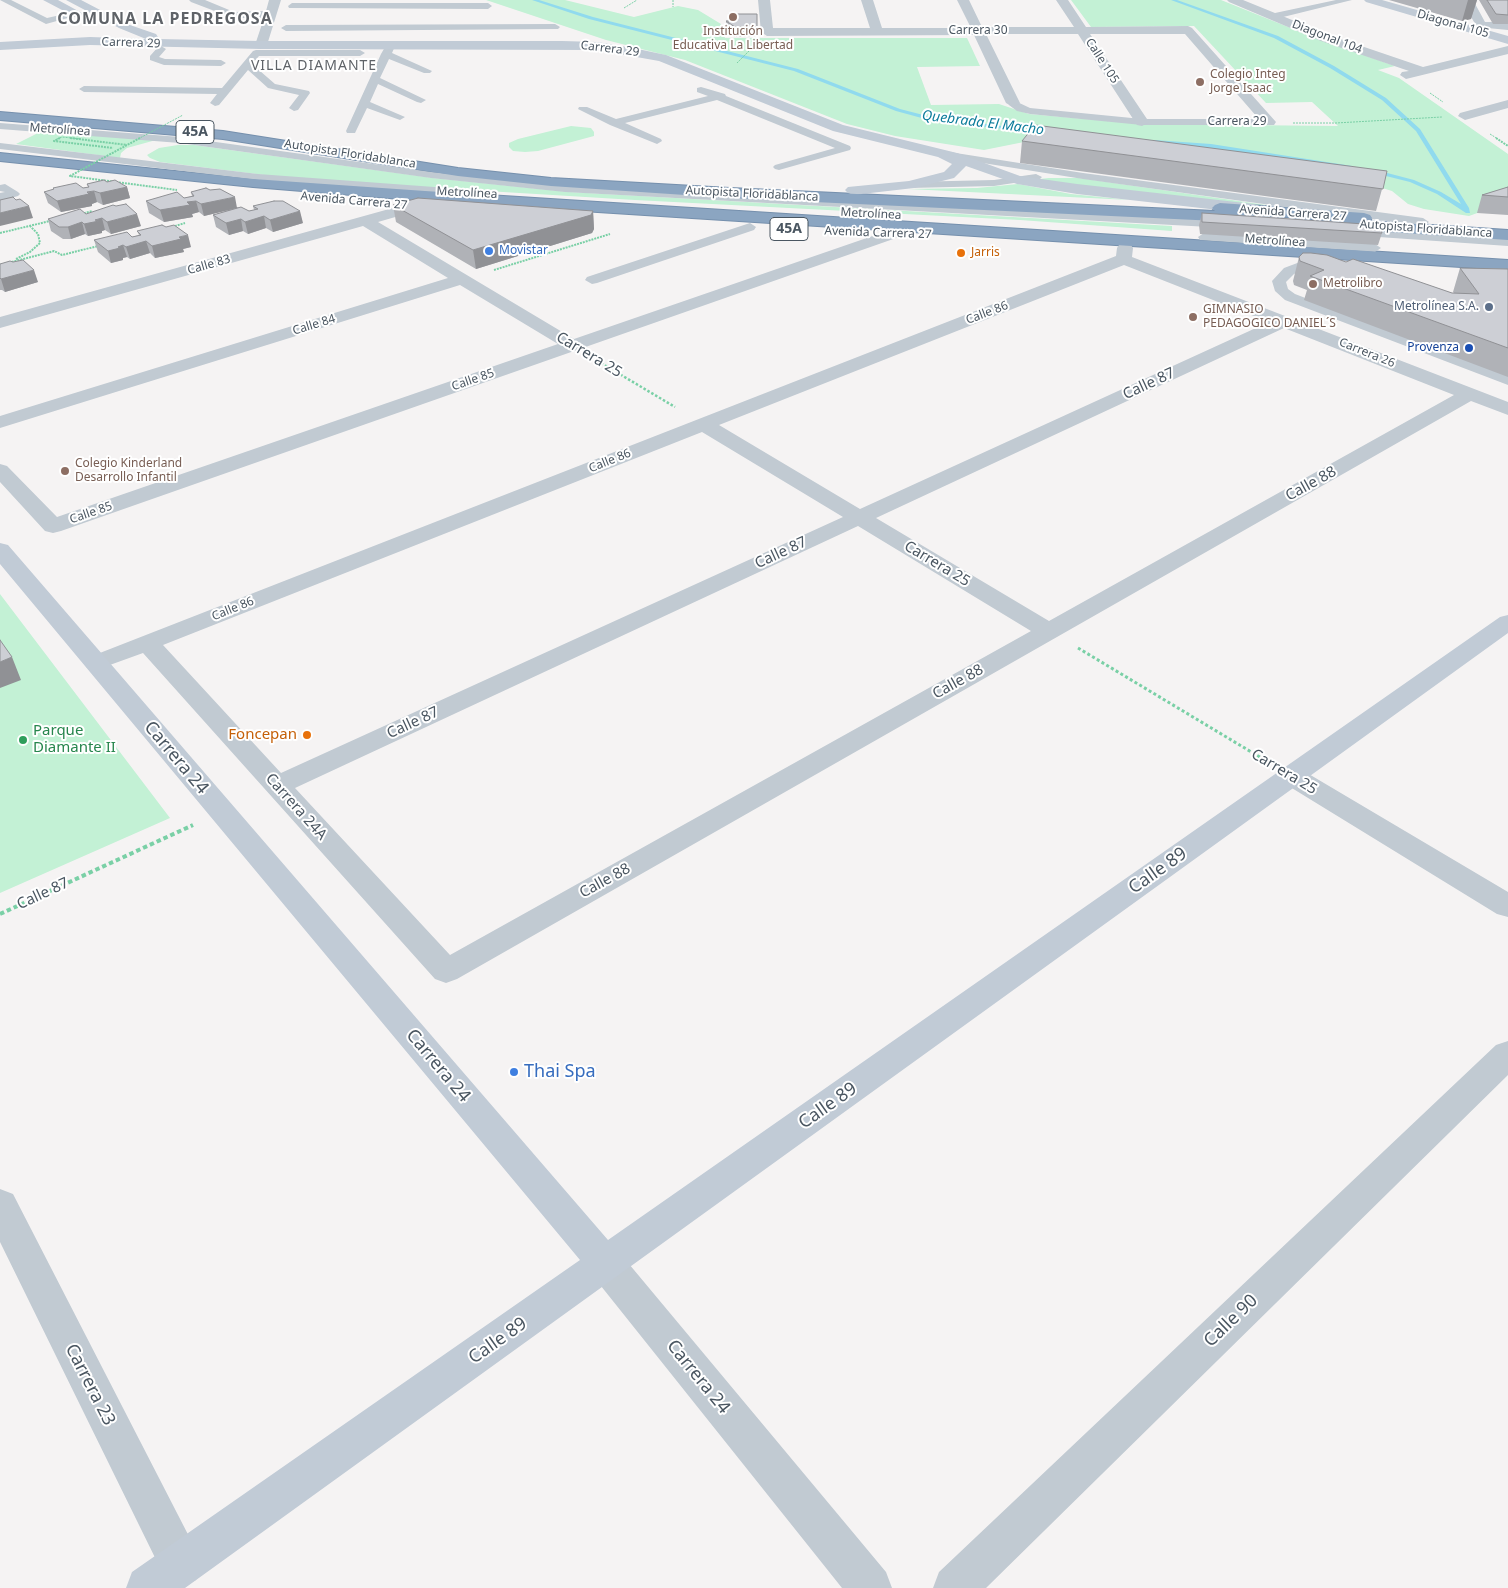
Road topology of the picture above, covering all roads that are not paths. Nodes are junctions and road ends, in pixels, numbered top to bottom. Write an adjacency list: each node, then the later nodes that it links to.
1 (4, 0): 15 (lane)
2 (49, 0): 15 (street)
3 (72, 0): 19 (street)
4 (195, 0): 16 (street)
5 (274, 0): 16 (street)
6 (764, 0): 25 (street, Carrera 30)
7 (867, 0): 25 (street)
8 (963, 0): 24 (street)
9 (1062, 0): 23 (street, Calle 105)
10 (1233, 0): 18 (street, Diagonal 104)
11 (1348, 0): 18 (lane)
12 (1370, 0): 22 (street, Diagonal 105)
13 (1466, 0): 22 (street)
14 (488, 6): 17 (lane)
15 (78, 14): 27 (street)
16 (271, 14): 33 (street)
17 (290, 14): 21 (lane); 30 (lane)
18 (1275, 16): 42 (street, Diagonal 104)
19 (113, 20): 28 (street); 29 (street)
20 (1508, 26): 22 (street)
21 (555, 27)
22 (1480, 28): 26 (street, Diagonal 105)
23 (1082, 30): 24 (street, Carrera 30); 60 (street, Calle 105); 61 (street, Carrera 30)
24 (978, 31): 25 (street, Carrera 30); 53 (street)
25 (876, 32)
26 (1508, 40)
27 (64, 42): 28 (street, Carrera 29); 31 (street, Carrera 29)
28 (90, 42): 29 (street, Carrera 29); 35 (street)
29 (185, 44): 33 (street, Carrera 29)
30 (280, 45): 33 (street, Carrera 29); 34 (street, Carrera 29)
31 (0, 46)
32 (161, 49): 33 (street, Carrera 29); 35 (street, Carrera 29); 39 (lane)
33 (258, 49): 38 (lane); 40 (lane)
34 (388, 49): 41 (lane); 44 (lane); 47 (street, Carrera 29)
35 (35, 50): 37 (street, Carrera 29)
36 (1508, 50): 42 (street)
37 (0, 51)
38 (360, 53)
39 (221, 62)
40 (247, 64): 48 (lane); 55 (lane)
41 (427, 71)
42 (1422, 71): 43 (street)
43 (1404, 76)
44 (375, 80): 50 (lane); 52 (lane)
45 (84, 89): 48 (lane)
46 (701, 90): 49 (lane)
47 (743, 90): 49 (lane); 68 (street, Carrera 29)
48 (224, 91): 51 (lane)
49 (718, 97): 62 (lane); 73 (lane)
50 (421, 100)
51 (215, 103)
52 (364, 103): 59 (lane); 64 (lane)
53 (1013, 103): 60 (lane, Carrera 29)
54 (1508, 104): 58 (street)
55 (294, 108)
56 (583, 109): 62 (lane)
57 (0, 116): 70 (highway, Autopista Floridablanca / 45A)
58 (1465, 116)
59 (400, 117)
60 (1142, 122): 61 (lane, Carrera 29)
61 (1269, 122)
62 (614, 123): 66 (lane)
63 (0, 126): 65 (lane, Metrolínea)
64 (351, 131)
65 (180, 140): 71 (lane, Metrolínea); 84 (lane, Metrolínea)
66 (657, 141)
67 (0, 146): 71 (lane, Metrolínea)
68 (942, 153): 74 (lane); 75 (street, Carrera 29); 76 (street)
69 (0, 156): 72 (highway, Autopista Floridablanca / 45A)
70 (389, 160): 78 (highway, Avenida Carrera 27 / 45A); 89 (highway, Autopista Floridablanca / 45A)
71 (145, 164): 92 (lane, Metrolínea)
72 (71, 165): 80 (highway, Avenida Carrera 27 / 45A); 94 (highway, Autopista Floridablanca / 45A)
73 (779, 167)
74 (1083, 176): 75 (lane); 83 (lane)
75 (1017, 180): 76 (lane); 81 (street, Carrera 29)
76 (909, 185): 78 (street)
77 (0, 188): 79 (lane)
78 (854, 190): 81 (highway, Avenida Carrera 27 / 45A)
79 (0, 197)
80 (418, 206): 82 (street, Calle 83); 85 (highway, Avenida Carrera 27 / 45A)
81 (1288, 213): 83 (highway, Avenida Carrera 27 / 45A)
82 (365, 221): 96 (street, Carrera 25); 99 (street, Calle 83)
83 (1423, 222): 86 (highway, Avenida Carrera 27 / 45A)
84 (1242, 225)
85 (750, 227): 88 (highway, Avenida Carrera 27 / 45A); 97 (lane)
86 (1508, 227)
87 (1330, 231): 90 (lane)
88 (894, 234): 91 (highway, Avenida Carrera 27 / 45A); 100 (street, Calle 85)
89 (1508, 234)
90 (1508, 242)
91 (1125, 254): 93 (highway, Avenida Carrera 27 / 45A); 98 (street, Carrera 26); 105 (street, Calle 86)
92 (1508, 257)
93 (1308, 262): 95 (highway, Avenida Carrera 27 / 45A); 101 (lane)
94 (1508, 265)
95 (1504, 278)
96 (463, 279): 100 (street, Carrera 25); 104 (street, Calle 84)
97 (592, 280)
98 (1285, 321): 102 (street, Carrera 26); 107 (street, Calle 87)
99 (0, 323)
100 (572, 345): 106 (street, Calle 85)
101 (1508, 381)
102 (1470, 394): 103 (street, Carrera 26); 110 (street, Calle 88)
103 (1508, 409)
104 (0, 422)
105 (704, 424): 107 (street, Carrera 25); 111 (street, Calle 86)
106 (0, 470)
107 (859, 517): 110 (street, Carrera 25); 114 (street, Calle 87)
108 (0, 550): 112 (street, Carrera 24)
109 (1508, 622): 113 (street, Calle 89)
110 (1049, 631): 116 (street, Calle 88)
111 (147, 644): 112 (street, Calle 86); 114 (street, Carrera 24A)
112 (96, 663): 119 (street, Carrera 24)
113 (1292, 776): 115 (street, Carrera 25); 119 (street, Calle 89)
114 (277, 786): 116 (street, Carrera 24A)
115 (1508, 906)
116 (446, 971)
117 (1508, 1054): 123 (street, Calle 90)
118 (0, 1205): 120 (street, Carrera 23)
119 (606, 1264): 120 (street, Calle 89); 122 (street, Carrera 24)
120 (181, 1565): 121 (street, Calle 89)
121 (148, 1588)
122 (870, 1588)
123 (955, 1588)

